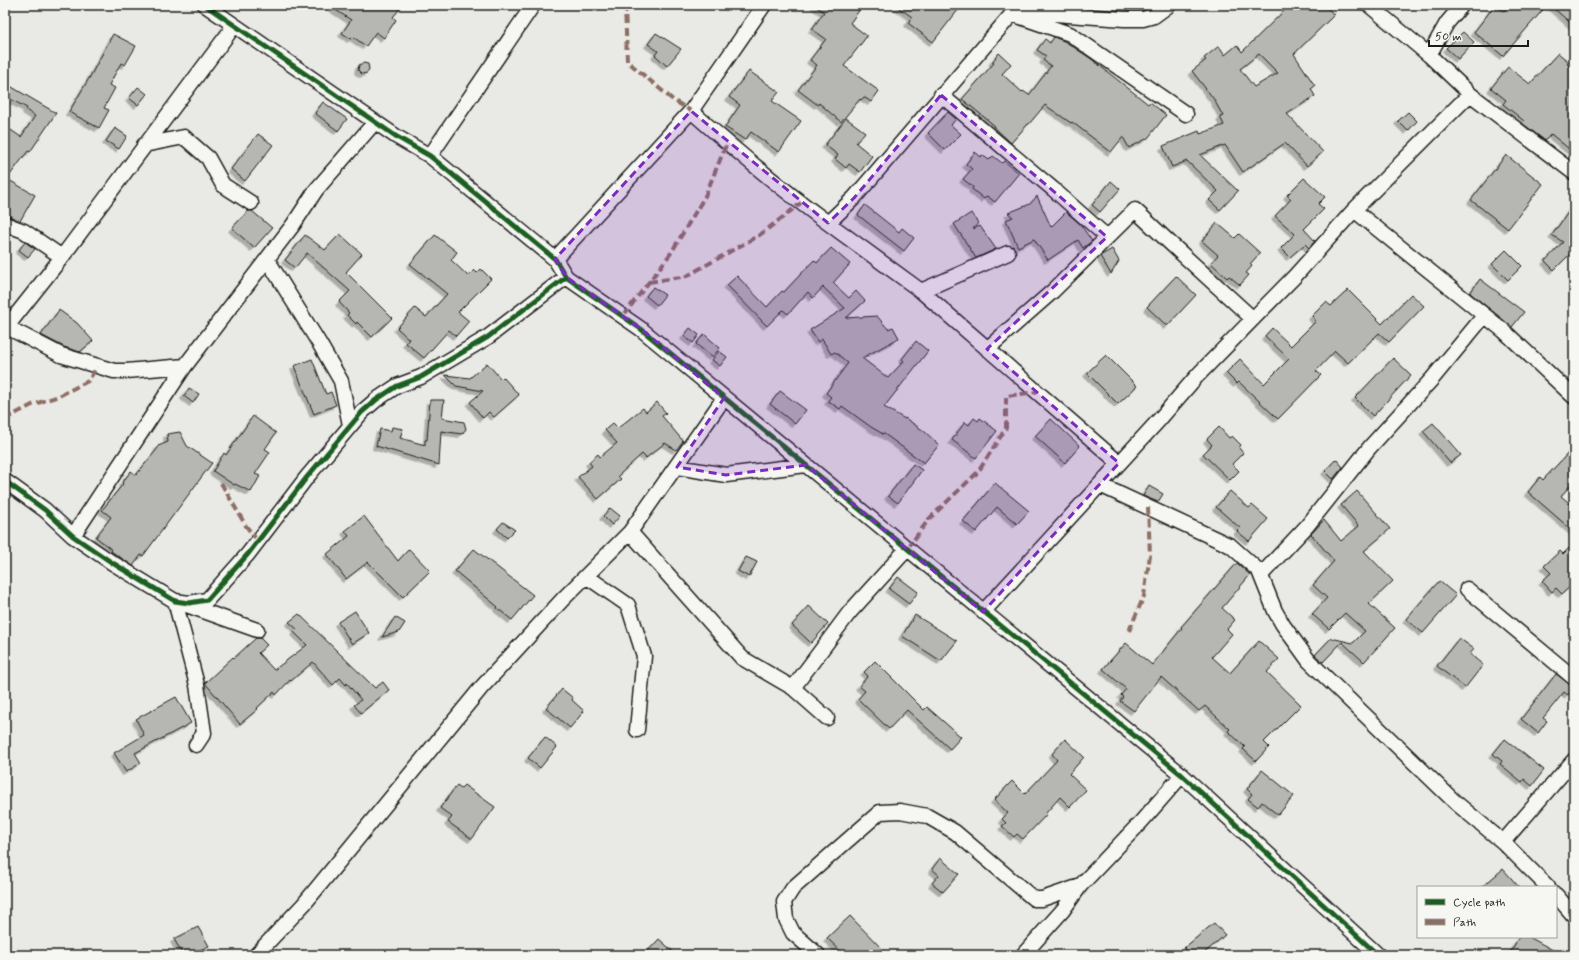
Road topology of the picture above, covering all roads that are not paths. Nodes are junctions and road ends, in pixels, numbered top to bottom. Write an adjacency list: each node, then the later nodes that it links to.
1 (205, 5): 8 (street)
2 (533, 5): 16 (street)
3 (764, 5): 12 (street)
4 (1169, 5): 7 (street)
5 (1369, 5): 9 (street)
6 (1462, 5): 9 (street)
7 (1013, 9): 11 (street); 13 (street)
8 (234, 26): 14 (street); 15 (street)
9 (1429, 55): 10 (street)
10 (1470, 94): 17 (street); 19 (street)
11 (941, 95): 20 (street); 22 (street)
12 (690, 111): 20 (street); 26 (street)
13 (1186, 114)
14 (375, 122): 16 (street); 25 (street)
15 (144, 145): 18 (street); 24 (street)
16 (430, 156): 26 (street)
17 (1574, 173)
18 (251, 203)
19 (1354, 210): 29 (street); 30 (street)
20 (828, 222): 28 (street)
21 (5, 224): 24 (street)
22 (1107, 237): 30 (street); 32 (street)
23 (1008, 253): 28 (street)
24 (62, 257): 31 (street)
25 (267, 258): 33 (street); 36 (street)
26 (556, 259): 27 (street)
27 (566, 277): 35 (street); 36 (street)
28 (920, 291): 32 (street)
29 (1484, 316): 34 (street); 46 (street)
30 (1253, 319): 37 (street)
31 (6, 328): 33 (street)
32 (987, 349): 37 (street)
33 (185, 366): 43 (street)
34 (1574, 397)
35 (724, 398): 38 (street); 39 (street)
36 (350, 425): 48 (street)
37 (1119, 463): 41 (street)
38 (806, 465): 39 (street); 44 (street)
39 (677, 467): 42 (street)
40 (5, 481): 43 (street)
41 (1100, 485): 46 (street); 49 (street)
42 (630, 532): 45 (street); 52 (street)
43 (73, 536): 48 (street)
44 (907, 549): 49 (street); 52 (street)
45 (586, 576): 54 (street); 63 (street)
46 (1261, 576): 58 (street)
47 (1467, 589): 51 (street)
48 (175, 601): 50 (street); 55 (street)
49 (983, 612): 57 (street)
50 (257, 630)
51 (1574, 678)
52 (793, 688): 53 (street)
53 (827, 718)
54 (637, 730)
55 (196, 745)
56 (1574, 760): 58 (street)
57 (1182, 775): 59 (street); 66 (street)
58 (1503, 842): 60 (street)
59 (1080, 886): 64 (street); 65 (street)
60 (1547, 886)
61 (1557, 896): 62 (street)
62 (1574, 916)
63 (256, 955)
64 (818, 955)
65 (1023, 955)
66 (1378, 955)

